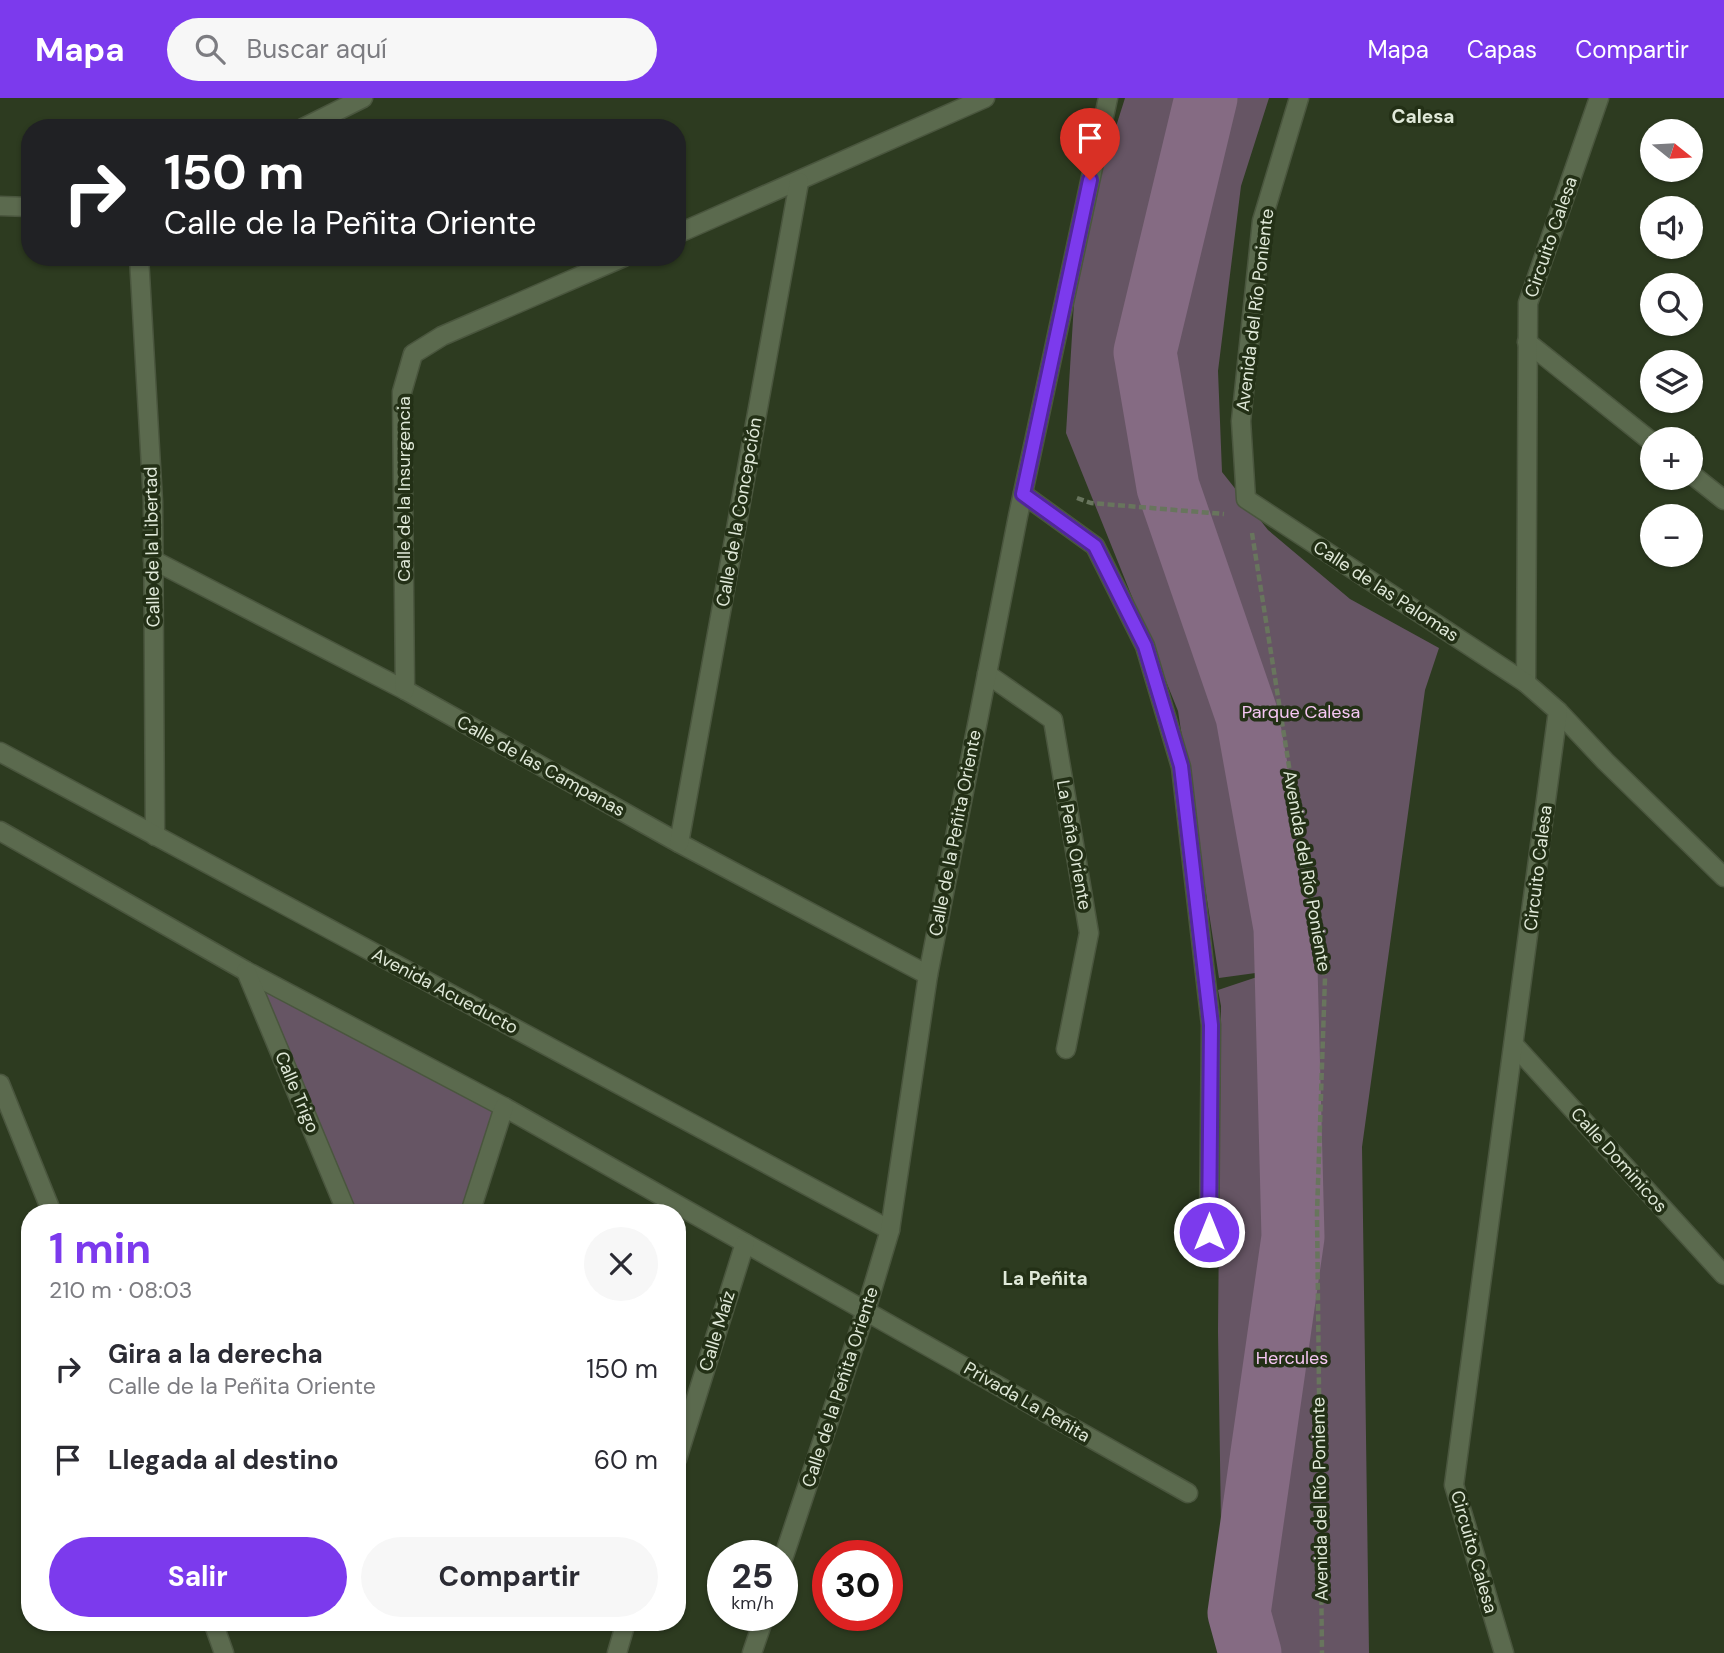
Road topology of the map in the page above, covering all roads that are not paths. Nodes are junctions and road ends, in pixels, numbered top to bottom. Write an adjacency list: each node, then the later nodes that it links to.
1 (363, 98): 6 (street)
2 (985, 98): 7 (street)
3 (1108, 98): 16 (street, Calle de la Peñita Oriente)
4 (1298, 98): 17 (street, Avenida del Río Poniente)
5 (1599, 98): 13 (street, Circuito Calesa)
6 (321, 119)
7 (799, 181): 10 (street); 27 (street, Calle de la Concepción)
8 (0, 206): 9 (street)
9 (21, 206)
10 (686, 230)
11 (140, 266): 19 (street, Calle de la Libertad)
12 (603, 266): 22 (street, Calle de la Insurgencia)
13 (1527, 342): 14 (street); 21 (street, Circuito Calesa)
14 (1640, 432)
15 (1703, 483): 18 (street)
16 (1023, 494): 20 (street, Calle de la Peñita Oriente); 41 (street)
17 (1247, 499): 21 (street, Calle de las Palomas)
18 (1724, 500)
19 (153, 560): 22 (street, Calle de las Campanas); 26 (street, Calle de la Libertad)
20 (987, 674): 30 (street, Calle de la Peñita Oriente); 32 (street, La Peña Oriente)
21 (1526, 683): 23 (street)
22 (405, 690): 27 (street, Calle de las Campanas)
23 (1558, 711): 28 (street); 31 (street, Circuito Calesa)
24 (0, 752): 26 (street, Avenida Acueducto)
25 (0, 831): 29 (street)
26 (155, 836): 40 (street, Avenida Acueducto)
27 (679, 843): 30 (street, Calle de las Campanas)
28 (1724, 877)
29 (246, 971): 34 (street); 36 (street, Calle Trigo)
30 (928, 975): 40 (street, Calle de la Peñita Oriente)
31 (1515, 1046): 43 (street, Calle Dominicos); 54 (street, Circuito Calesa)
32 (1066, 1049)
33 (0, 1084): 35 (street)
34 (504, 1107): 37 (street); 38 (street)
35 (48, 1204)
36 (343, 1204)
37 (473, 1204)
38 (676, 1204)
39 (686, 1210): 42 (street)
40 (890, 1230): 44 (street, Calle de la Peñita Oriente)
41 (1209, 1232)
42 (745, 1243): 44 (street); 45 (street, Calle Maíz)
43 (1724, 1275)
44 (866, 1310): 46 (street, Privada La Peñita); 47 (street, Calle de la Peñita Oriente)
45 (686, 1430)
46 (1188, 1493)
47 (789, 1540)
48 (216, 1631): 51 (street)
49 (623, 1631): 52 (street)
50 (760, 1631): 53 (street)
51 (224, 1653)
52 (617, 1653)
53 (752, 1653)
54 (1504, 1653)

